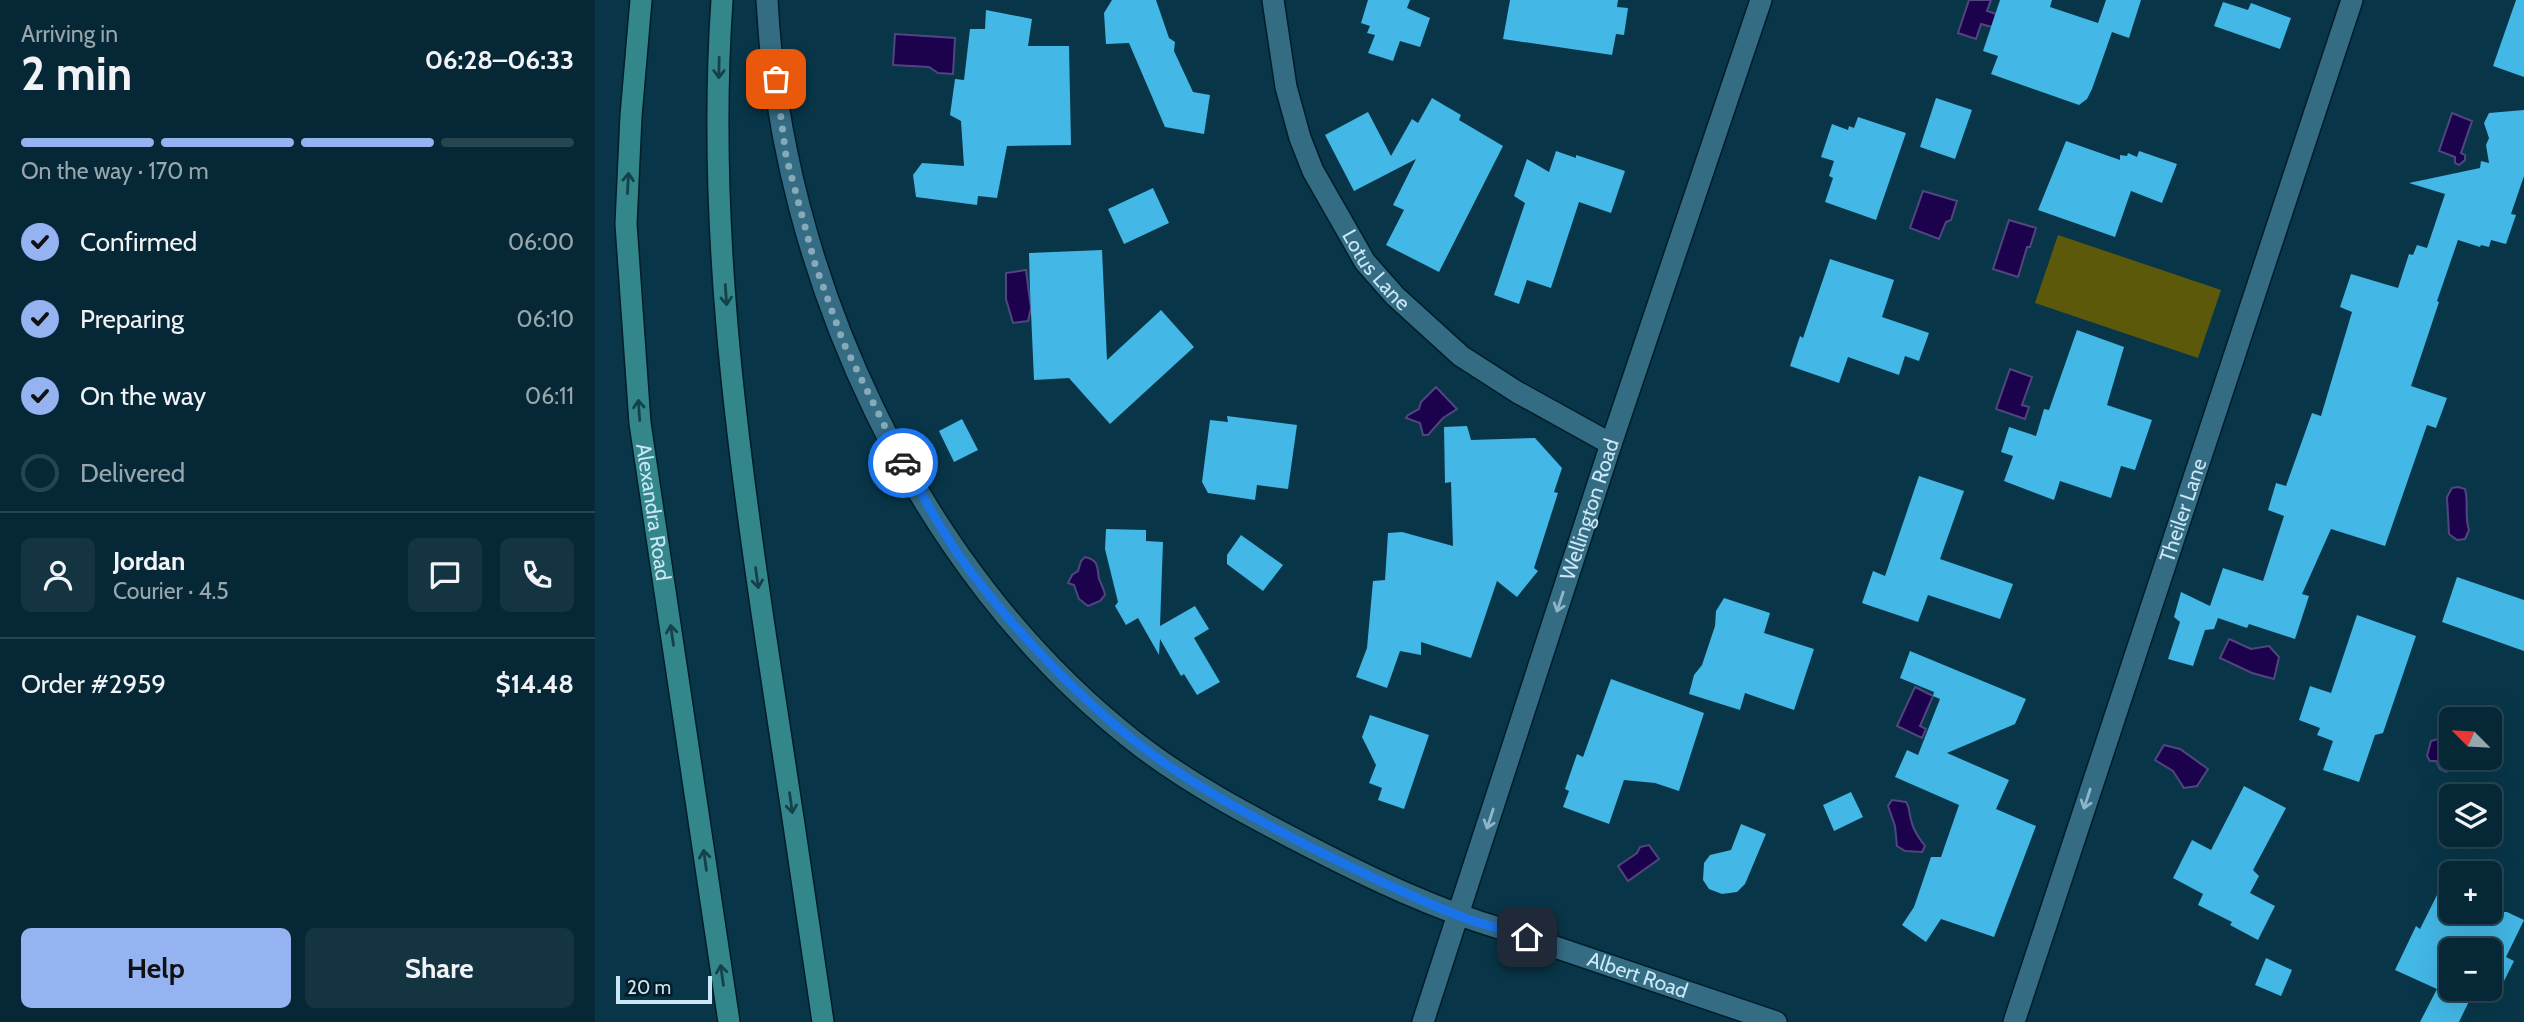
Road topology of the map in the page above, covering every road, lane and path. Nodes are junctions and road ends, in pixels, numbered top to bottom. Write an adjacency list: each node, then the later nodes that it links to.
1 (641, 0): 9 (main road, Alexandra Road, one-way to 1)
2 (722, 0): 10 (main road, one-way to 10)
3 (767, 0): 8 (street)
4 (1273, 0): 7 (street, Lotus Lane)
5 (1761, 0): 7 (street, Wellington Road)
6 (2351, 0): 13 (street, Theiler Lane, one-way to 13)
7 (1611, 444): 8 (street, Wellington Road, one-way to 8)
8 (1458, 916): 11 (street, Wellington Road); 12 (street, Albert Road)
9 (729, 1022)
10 (823, 1022)
11 (1423, 1022)
12 (1776, 1022)
13 (2014, 1022)

